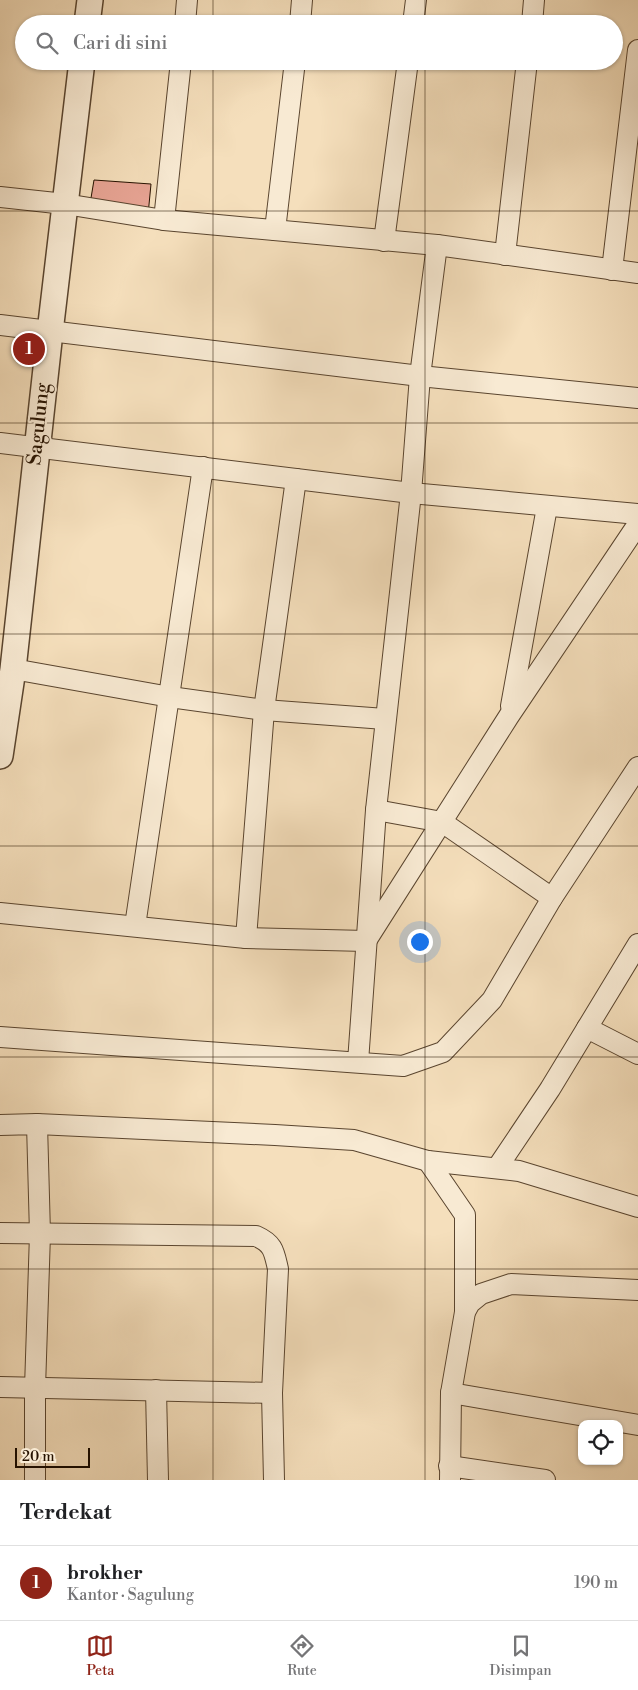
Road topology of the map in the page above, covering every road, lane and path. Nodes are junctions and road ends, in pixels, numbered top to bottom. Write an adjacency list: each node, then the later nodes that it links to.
1 (90, 0): 6 (street)
2 (187, 0): 7 (street)
3 (302, 0): 8 (street)
4 (416, 0): 9 (street)
5 (534, 0): 10 (street)
6 (88, 15)
7 (185, 15)
8 (301, 15)
9 (414, 15)
10 (533, 15)
11 (638, 50): 24 (street)
12 (81, 70): 18 (street, Sagulung)
13 (179, 70): 19 (street)
14 (294, 70): 20 (street)
15 (407, 70): 21 (street)
16 (526, 70): 23 (street)
17 (0, 197): 18 (street)
18 (65, 204): 19 (street); 27 (street, Sagulung)
19 (164, 220): 20 (street)
20 (275, 230): 21 (street)
21 (384, 240): 22 (street)
22 (437, 245): 23 (street); 28 (street)
23 (505, 255): 24 (street)
24 (612, 270): 25 (street)
25 (638, 273)
26 (0, 326): 27 (street)
27 (50, 332): 28 (street); 31 (street, Sagulung)
28 (420, 376): 29 (street); 34 (street)
29 (638, 398)
30 (0, 443): 31 (street)
31 (37, 446): 32 (street); 38 (street, Sagulung)
32 (203, 467): 33 (street); 39 (street)
33 (296, 480): 34 (street); 40 (street)
34 (411, 493): 35 (street); 42 (street)
35 (547, 507): 36 (street); 41 (street)
36 (638, 514)
37 (638, 524): 41 (street)
38 (13, 669): 39 (street); 43 (street, Sagulung)
39 (170, 697): 40 (street); 49 (street)
40 (264, 710): 42 (street); 50 (street)
41 (509, 716): 46 (street)
42 (385, 719): 45 (street)
43 (0, 756)
44 (638, 768): 47 (street)
45 (376, 810): 46 (street); 51 (street)
46 (442, 822): 47 (street); 51 (street)
47 (552, 898): 56 (street)
48 (0, 913): 49 (street)
49 (135, 926): 50 (street)
50 (246, 938): 51 (street)
51 (366, 941): 56 (street)
52 (638, 944): 53 (street)
53 (587, 1028): 55 (street); 60 (street)
54 (0, 1037): 56 (street)
55 (638, 1054)
56 (358, 1062)
57 (0, 1124): 58 (street)
58 (37, 1124): 59 (street); 63 (street)
59 (428, 1161): 60 (street); 65 (street)
60 (497, 1168): 61 (street)
61 (638, 1207)
62 (0, 1232): 63 (street)
63 (40, 1234): 67 (street); 69 (street)
64 (638, 1290): 65 (street)
65 (465, 1312): 70 (street)
66 (0, 1387): 67 (street)
67 (35, 1388): 68 (street); 73 (street)
68 (156, 1390): 69 (street); 74 (street)
69 (272, 1393): 75 (street)
70 (451, 1393): 71 (street); 72 (street)
71 (638, 1425)
72 (449, 1473): 76 (street)
73 (35, 1480)
74 (158, 1480)
75 (274, 1480)
76 (545, 1480)

